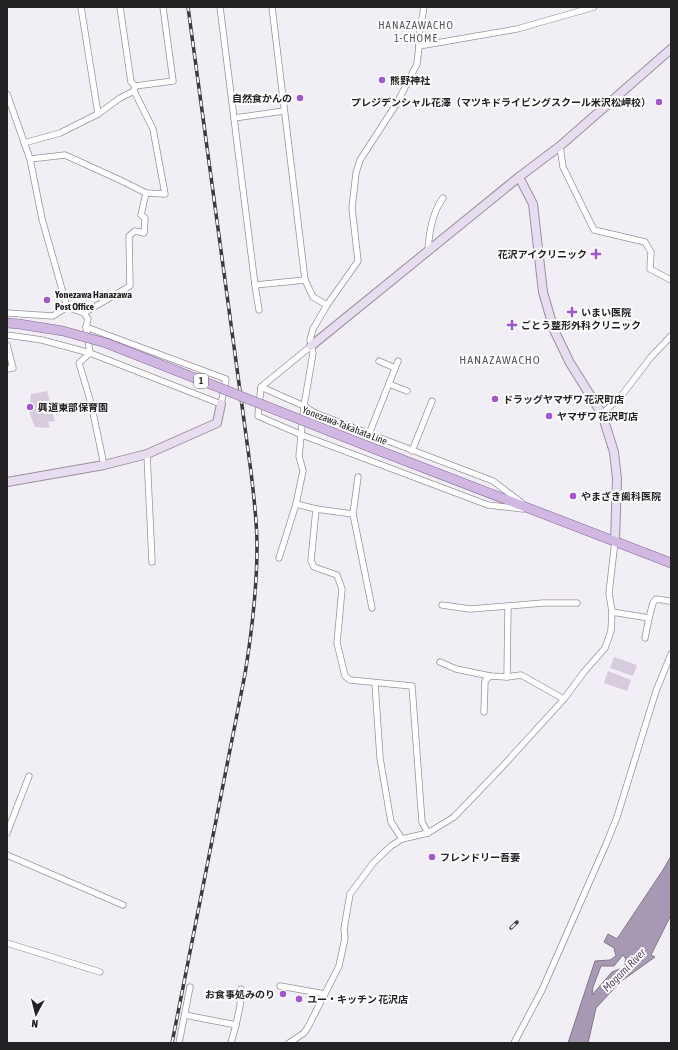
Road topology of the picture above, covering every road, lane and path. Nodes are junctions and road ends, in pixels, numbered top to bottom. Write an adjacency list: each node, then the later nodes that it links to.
1 (81, 7): 13 (street)
2 (120, 7): 10 (street)
3 (163, 7): 10 (street)
4 (220, 7): 14 (street)
5 (273, 7): 12 (street)
6 (424, 7): 8 (street)
7 (594, 7): 8 (street)
8 (419, 46): 25 (street)
9 (671, 49): 16 (street)
10 (134, 89): 13 (street); 19 (street)
11 (7, 94): 15 (street)
12 (284, 111): 14 (street); 22 (street)
13 (98, 114): 15 (street)
14 (234, 118): 24 (street)
15 (24, 143): 17 (street)
16 (560, 146): 18 (street); 23 (street)
17 (30, 159): 19 (street); 26 (street)
18 (519, 177): 21 (street); 47 (street)
19 (146, 193): 29 (street)
20 (443, 198): 21 (street)
21 (428, 251): 35 (street)
22 (305, 280): 24 (street); 25 (street)
23 (671, 280)
24 (255, 285): 27 (street)
25 (327, 305): 35 (street)
26 (67, 307): 28 (street); 29 (street)
27 (259, 310)
28 (7, 313)
29 (84, 313): 31 (street)
30 (7, 323): 57 (main road, Yonezawa-Takahata Line / 1, bridge)
31 (86, 327): 36 (street); 45 (street)
32 (7, 335): 36 (street)
33 (671, 336): 47 (street)
34 (7, 345): 40 (street)
35 (312, 346): 42 (street); 46 (street)
36 (90, 353): 45 (street); 52 (street)
37 (379, 361): 39 (street)
38 (398, 361): 39 (street)
39 (395, 368): 41 (street)
40 (7, 370)
41 (389, 384): 43 (street); 48 (street)
42 (261, 387): 46 (street); 49 (street)
43 (407, 391)
44 (432, 401): 50 (street)
45 (221, 404): 51 (street)
46 (304, 406): 48 (street); 49 (street)
47 (602, 414): 59 (street)
48 (370, 434): 50 (street)
49 (302, 435): 55 (street); 57 (street)
50 (412, 450): 57 (street)
51 (147, 454): 52 (street); 61 (street)
52 (104, 465): 54 (street)
53 (358, 477): 58 (street)
54 (7, 482)
55 (296, 504): 56 (street); 60 (street)
56 (316, 509): 58 (street); 75 (street)
57 (531, 509): 59 (main road, Yonezawa-Takahata Line / 1)
58 (352, 514): 67 (street)
59 (616, 541): 62 (main road, Yonezawa-Takahata Line / 1); 68 (street)
60 (279, 558)
61 (152, 562)
62 (671, 562)
63 (669, 601): 69 (street)
64 (577, 603): 66 (street)
65 (442, 605): 66 (street)
66 (508, 606): 74 (street)
67 (372, 608)
68 (612, 612): 69 (street); 76 (street)
69 (650, 618): 70 (street)
70 (645, 638)
71 (671, 654): 95 (street)
72 (440, 662): 73 (street)
73 (490, 676): 74 (street); 77 (street)
74 (507, 677): 76 (street)
75 (375, 683): 80 (street); 81 (street)
76 (564, 699): 80 (street)
77 (484, 712)
78 (30, 776): 79 (street)
79 (7, 833)
80 (428, 833): 81 (street)
81 (402, 839): 89 (street)
82 (7, 854): 83 (street)
83 (123, 905)
84 (7, 943): 85 (street)
85 (100, 972)
86 (280, 986): 89 (street)
87 (190, 987): 90 (street)
88 (241, 989): 91 (street)
89 (325, 994): 92 (street)
90 (184, 1015): 91 (street); 93 (street)
91 (236, 1025): 94 (street)
92 (294, 1042)
93 (179, 1043)
94 (231, 1043)
95 (514, 1043)

